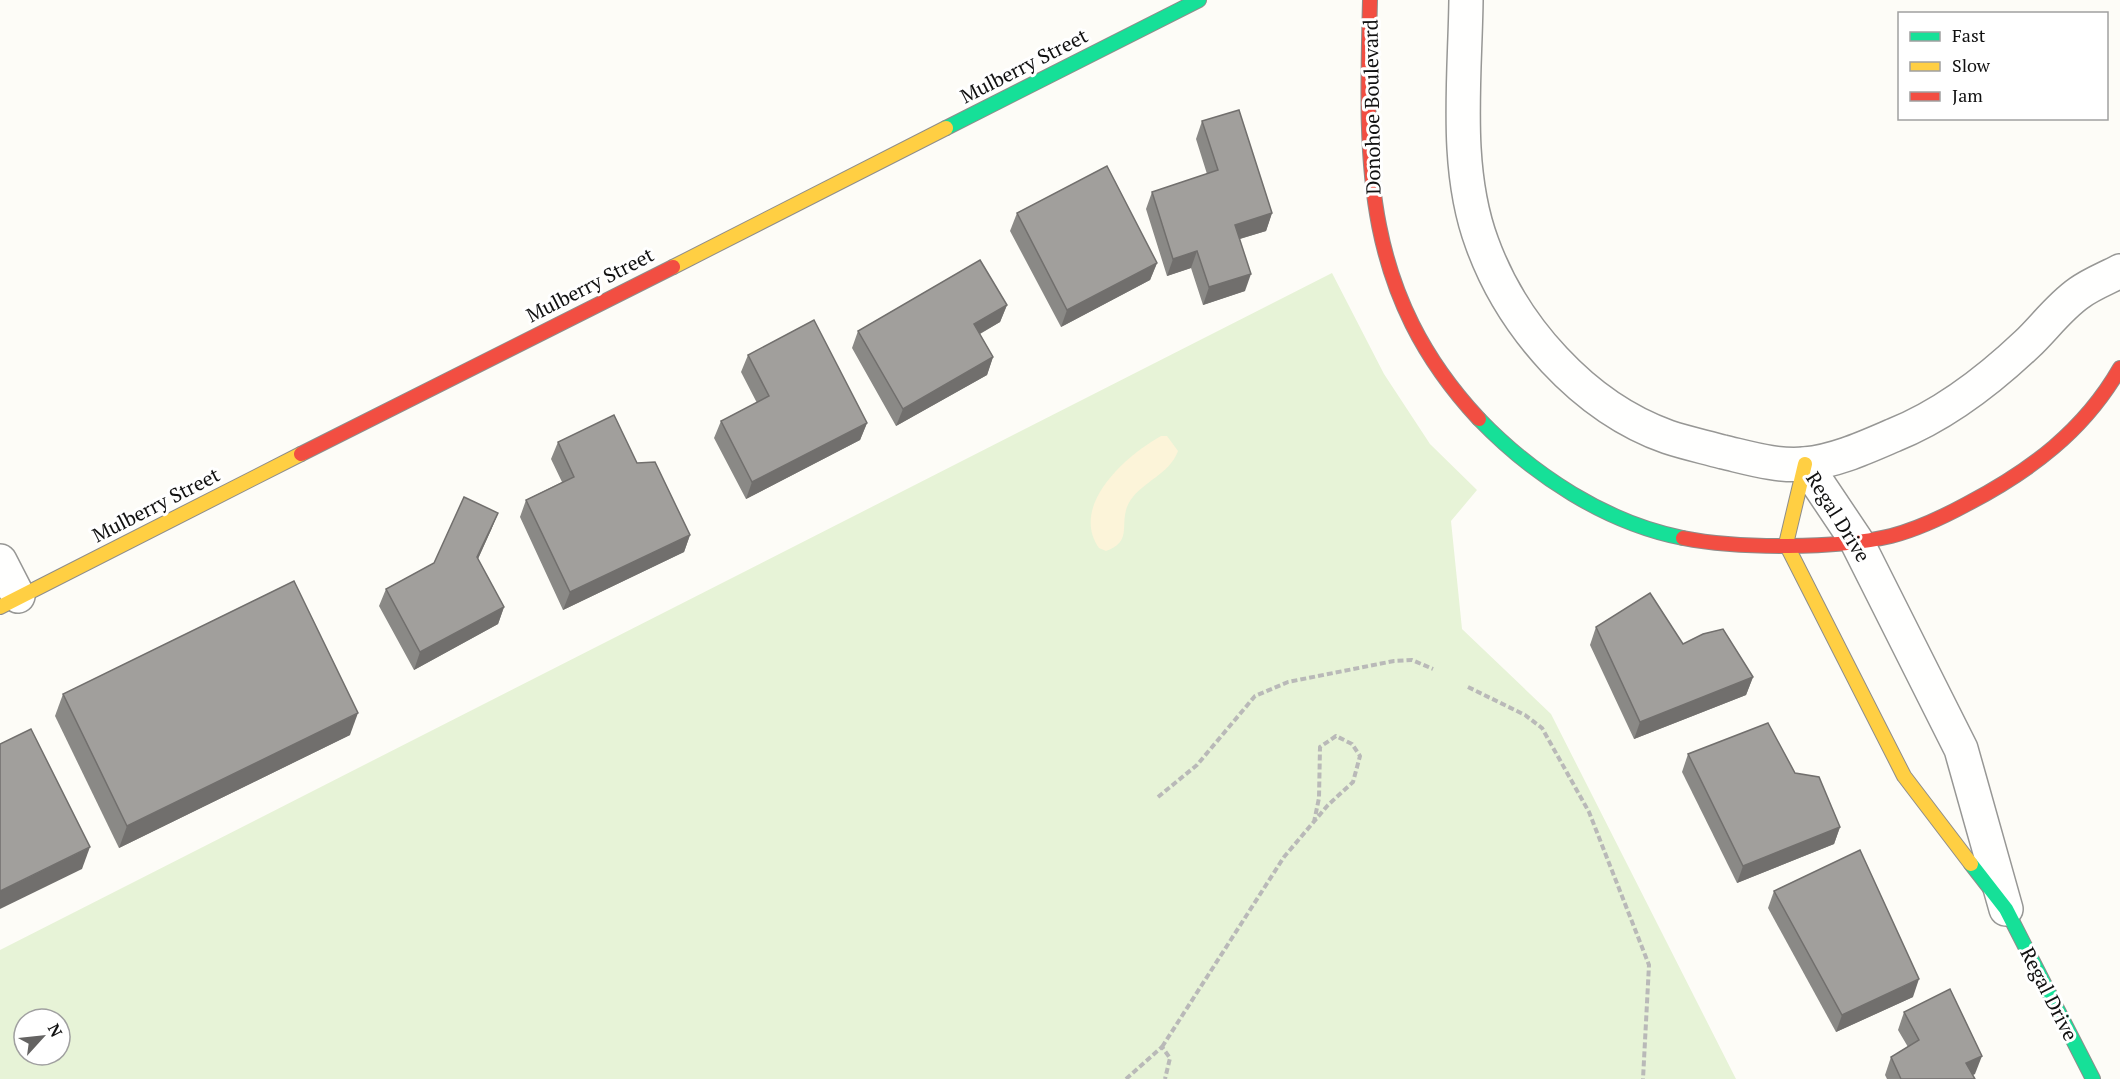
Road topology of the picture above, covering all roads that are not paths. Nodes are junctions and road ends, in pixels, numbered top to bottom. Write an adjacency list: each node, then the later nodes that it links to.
1 (1199, 0): 10 (street, Mulberry Street)
2 (1370, 0): 8 (street, Donohoe Boulevard)
3 (1466, 0): 6 (street)
4 (2120, 271): 6 (street)
5 (2120, 368): 7 (street, Donohoe Boulevard)
6 (1805, 464): 7 (street, Regal Drive); 8 (street, Regal Drive)
7 (1856, 540): 8 (street, Donohoe Boulevard); 11 (street, Regal Drive)
8 (1785, 544): 11 (street, Regal Drive)
9 (0, 561): 10 (street)
10 (9, 602)
11 (2006, 909): 12 (street, Regal Drive)
12 (2092, 1079)

